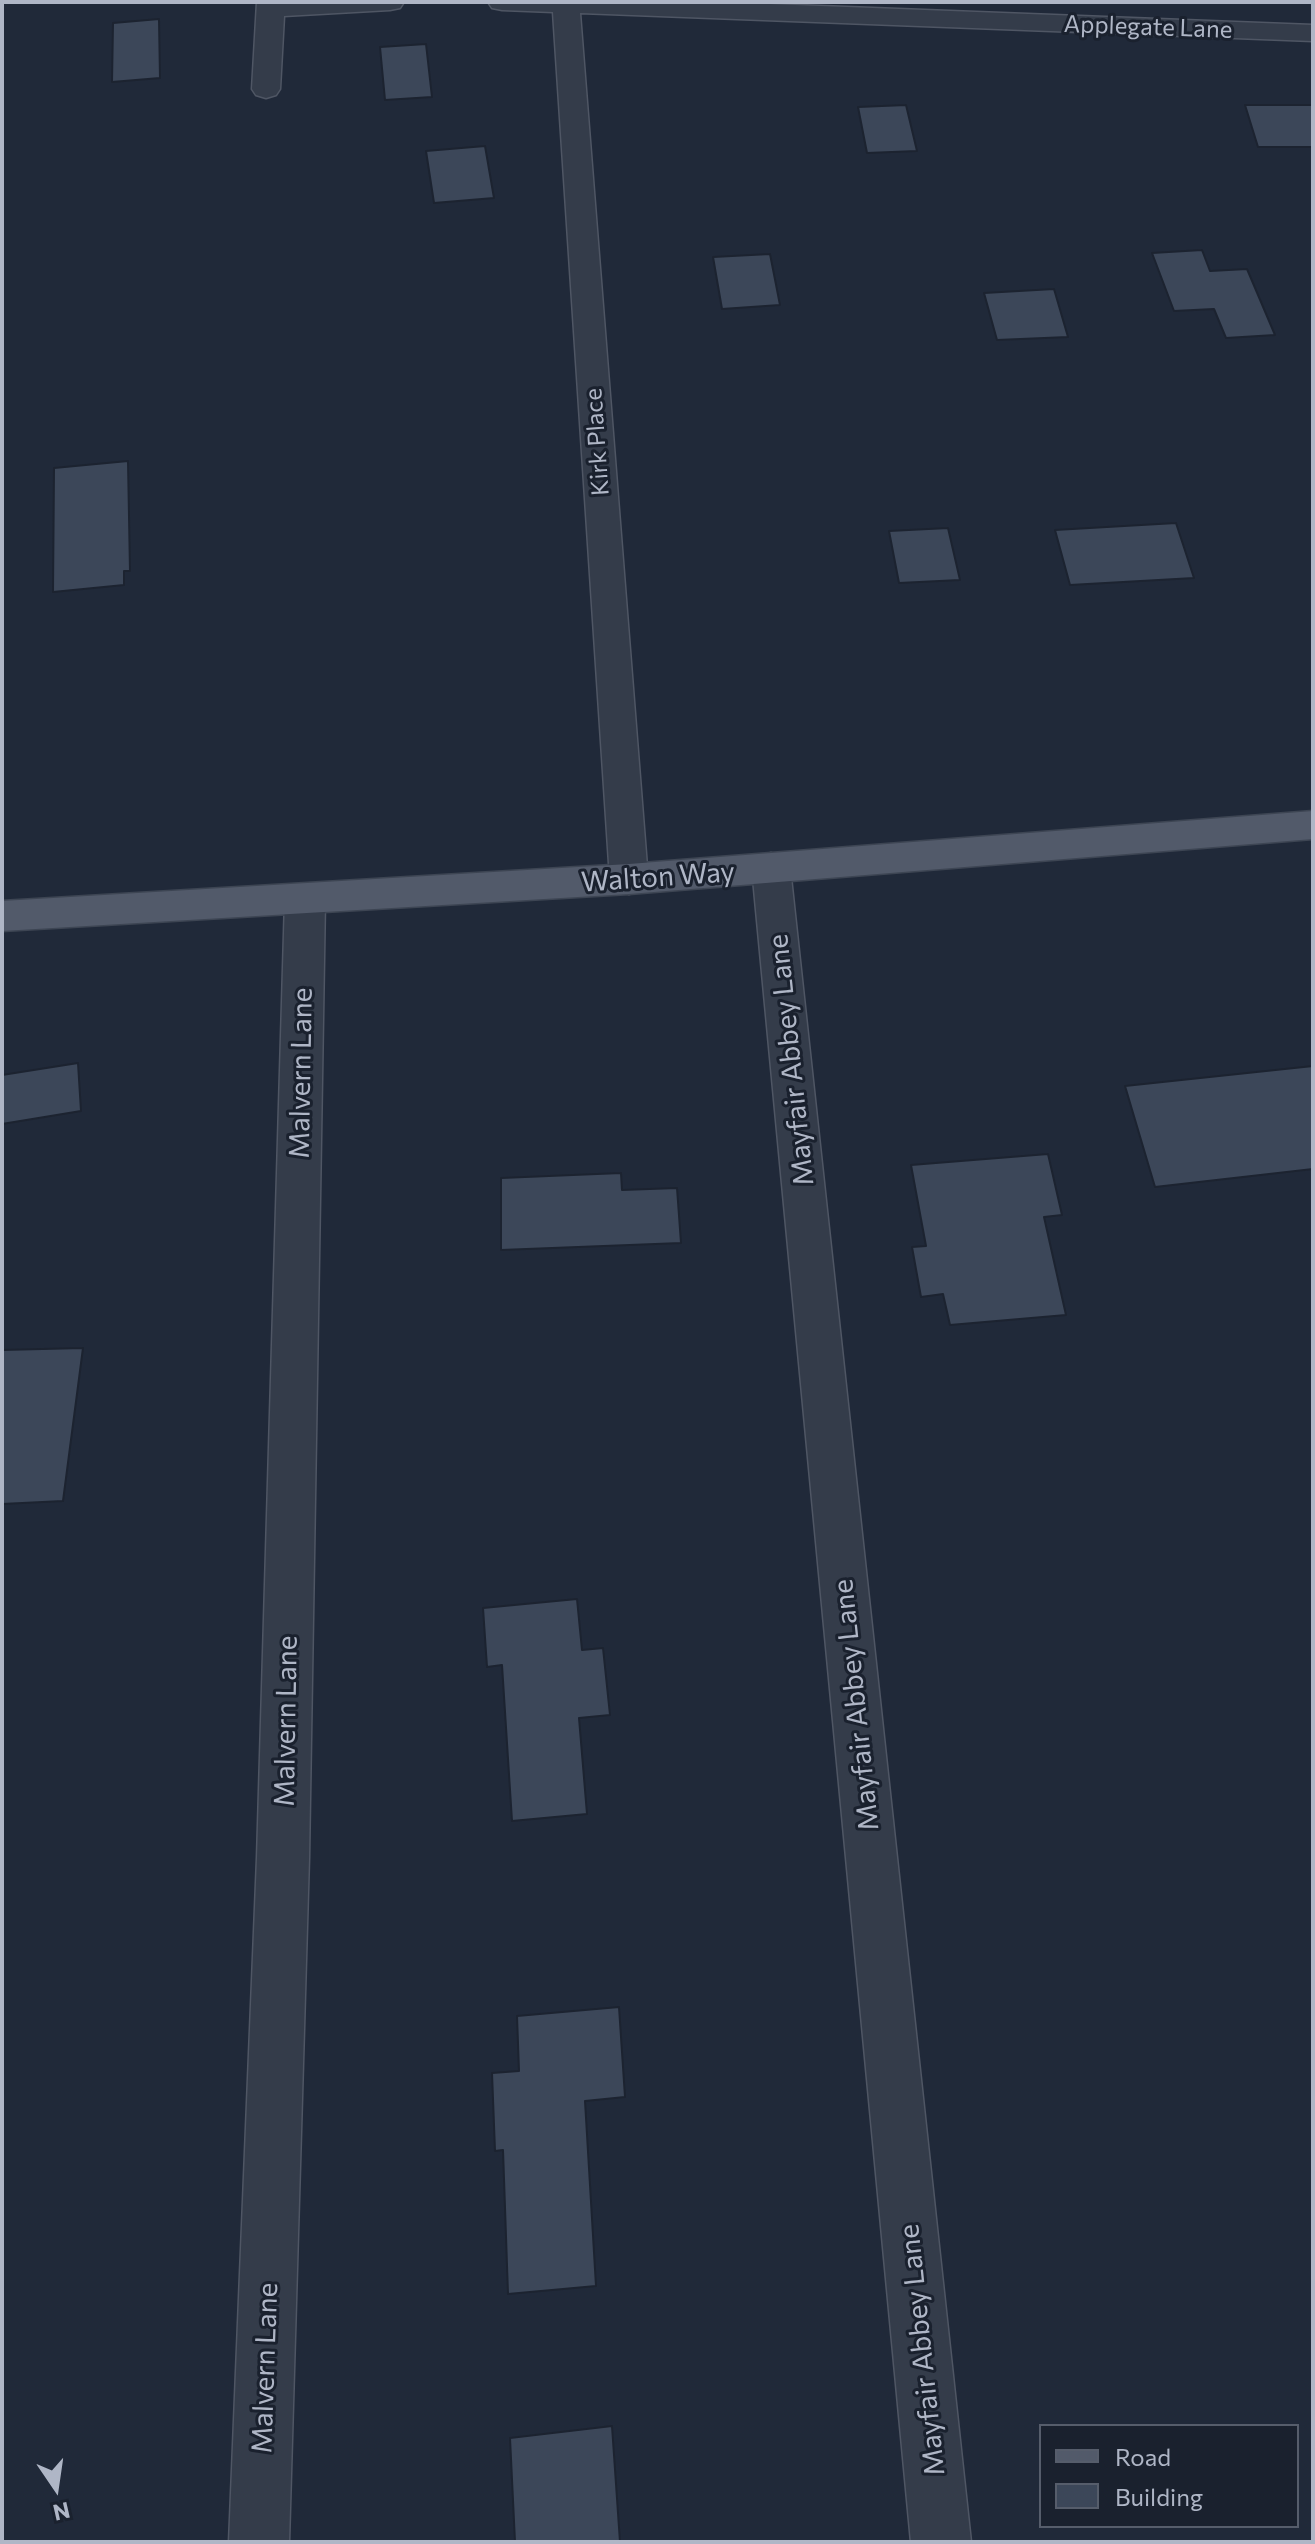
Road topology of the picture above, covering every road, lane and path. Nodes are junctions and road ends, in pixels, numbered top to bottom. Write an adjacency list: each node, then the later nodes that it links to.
1 (390, 2): 4 (street)
2 (502, 2): 3 (street, Applegate Lane)
3 (566, 5): 5 (street, Applegate Lane); 9 (street, Kirk Place)
4 (271, 6): 6 (street)
5 (1313, 33)
6 (266, 89)
7 (1313, 825): 8 (main road, Walton Way)
8 (771, 868): 9 (main road, Walton Way); 13 (street, Mayfair Abbey Lane)
9 (629, 879): 10 (main road, Walton Way)
10 (305, 899): 11 (main road, Walton Way); 12 (street, Malvern Lane)
11 (2, 916)
12 (259, 2542)
13 (941, 2542)

